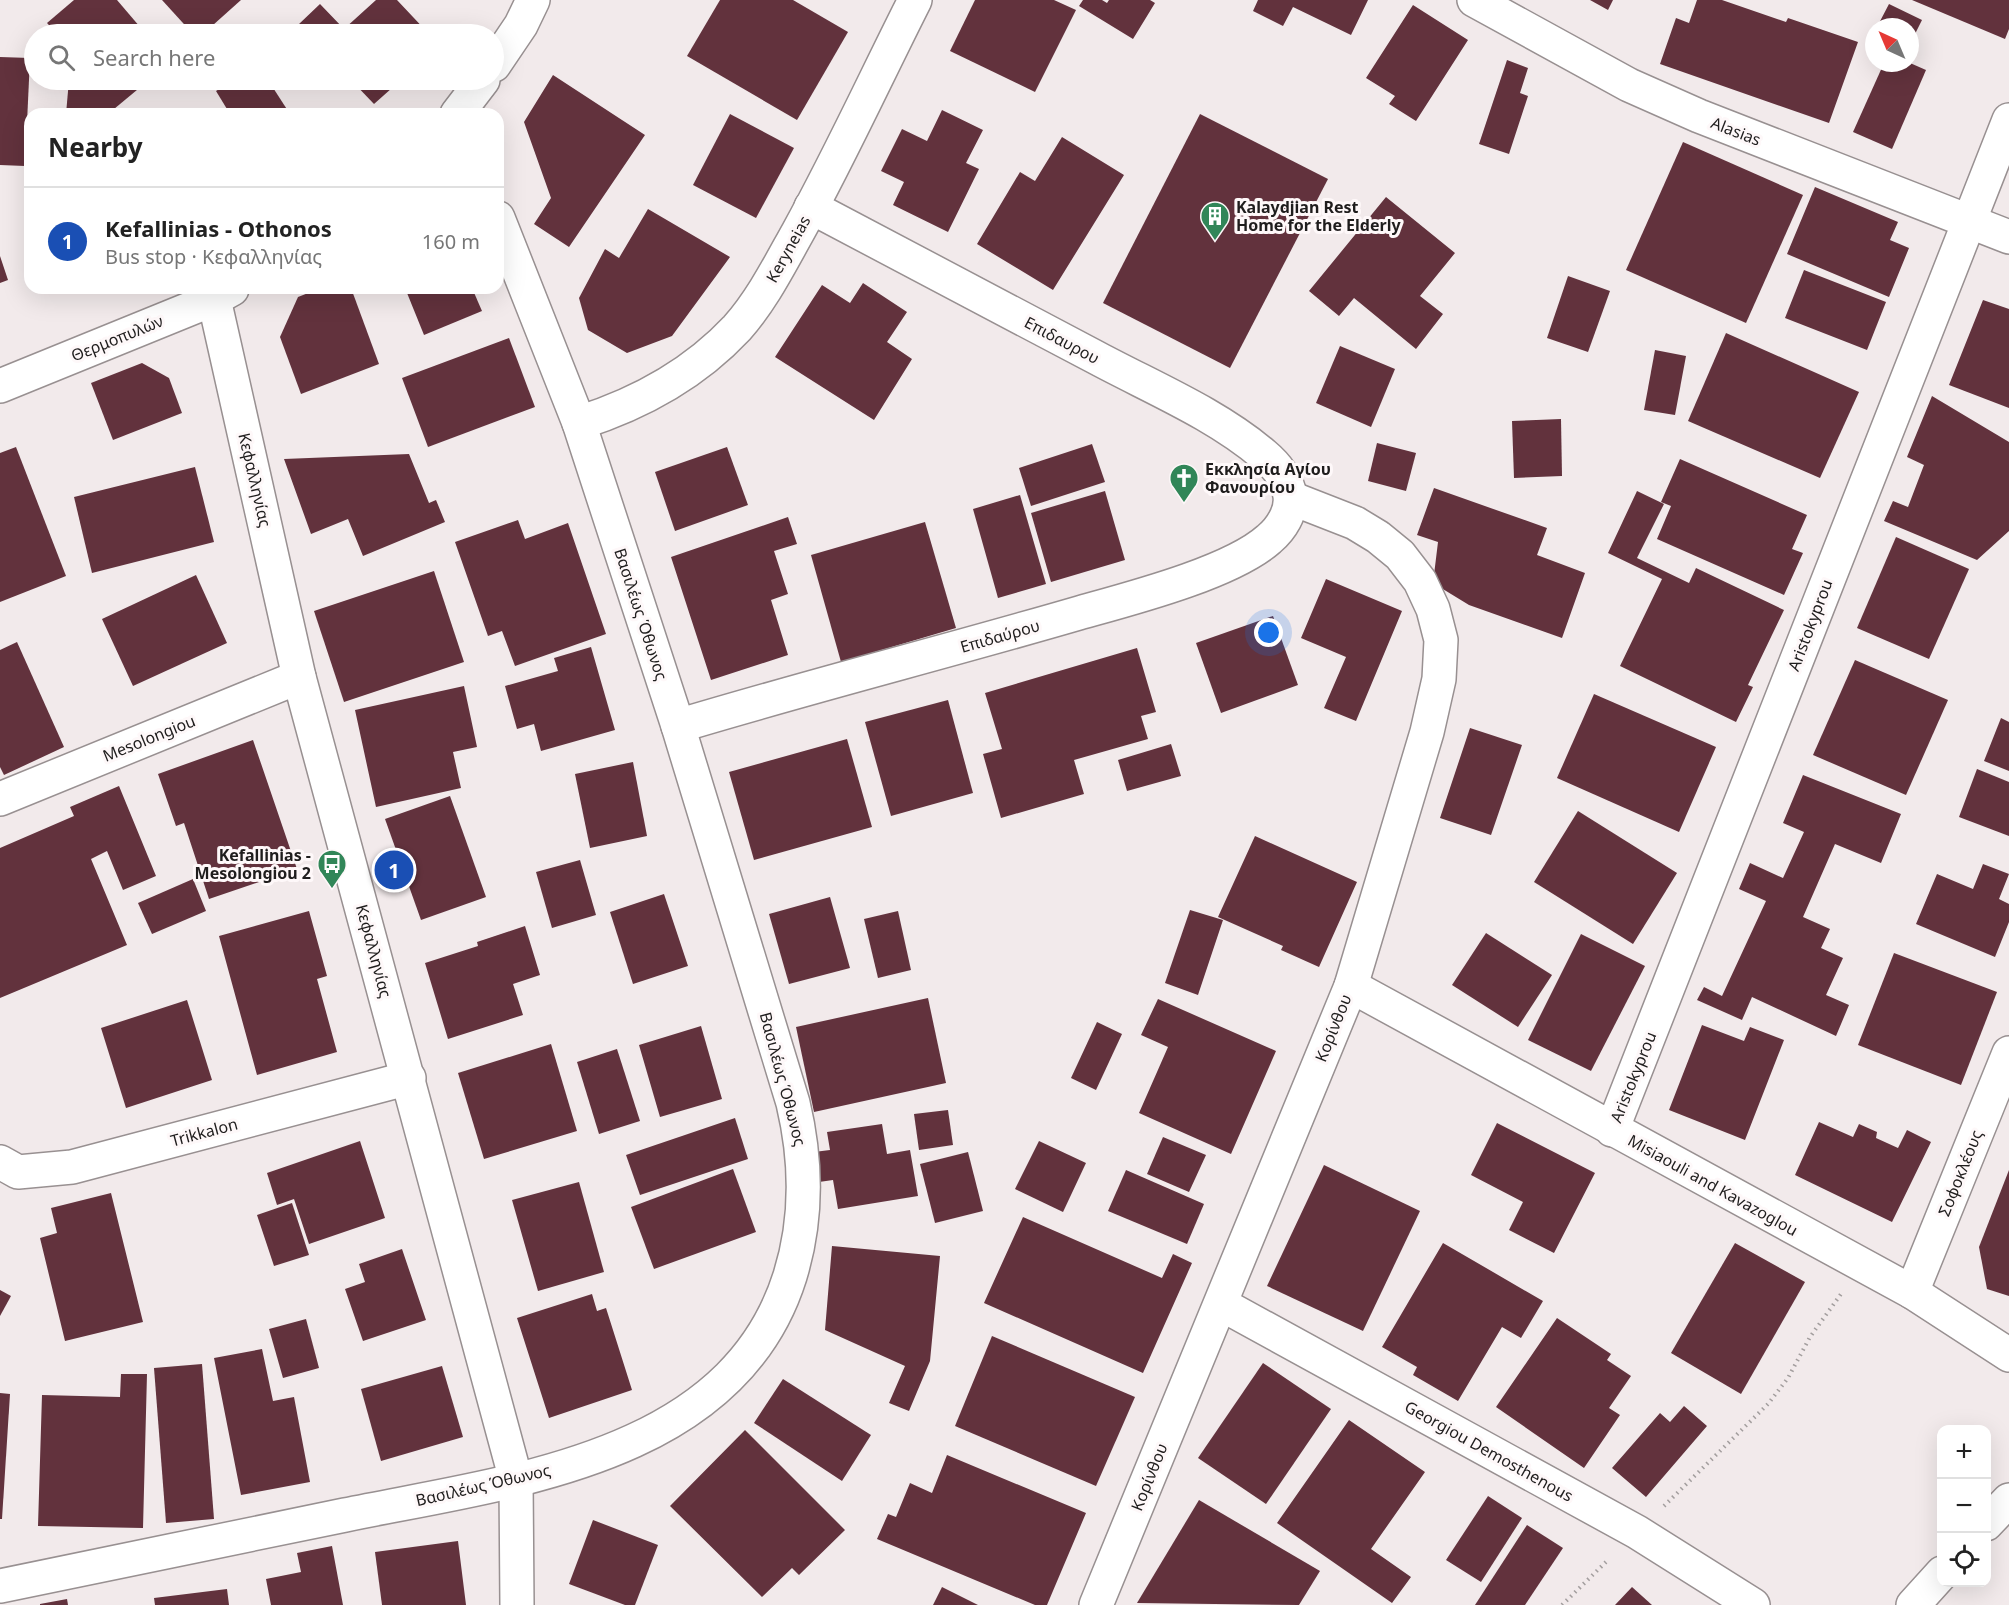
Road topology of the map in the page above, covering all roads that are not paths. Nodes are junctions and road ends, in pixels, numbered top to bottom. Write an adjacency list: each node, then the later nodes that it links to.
1 (533, 0): 4 (street)
2 (915, 0): 8 (street, Keryneias)
3 (1474, 0): 9 (street, Alasias)
4 (504, 50)
5 (475, 90): 6 (street)
6 (462, 108)
7 (2009, 120): 9 (street, Aristokyprou)
8 (811, 207): 15 (street, Keryneias); 16 (street, Επιδαυρου)
9 (1968, 222): 11 (street, Alasias); 23 (street, Aristokyprou)
10 (504, 233): 15 (street, Βασιλέως Όθωνος)
11 (2009, 237)
12 (222, 294): 14 (street, Θερμοπυλών)
13 (224, 294): 17 (street, Κεφαλληνίας)
14 (0, 386)
15 (579, 423): 18 (street, Βασιλέως Όθωνος)
16 (1291, 498): 18 (street, Επιδαύρου); 20 (street, Κορίνθου)
17 (299, 677): 19 (street, Mesolongiou); 22 (street, Κεφαλληνίας)
18 (678, 726): 28 (street, Βασιλέως Όθωνος)
19 (0, 799)
20 (1350, 986): 23 (street, Misiaouli and Kavazoglou); 26 (street, Κορίνθου)
21 (2009, 1053): 25 (street, Σοφοκλέους)
22 (409, 1078): 24 (street, Trikkalon); 28 (street, Κεφαλληνίας)
23 (1612, 1130): 25 (street, Misiaouli and Kavazoglou)
24 (0, 1162)
25 (1912, 1292): 27 (street, Misiaouli and Kavazoglou)
26 (1221, 1304): 34 (street, Κορίνθου); 35 (street, Georgiou Demosthenous)
27 (2009, 1355)
28 (516, 1480): 32 (street, Βασιλέως Όθωνος); 33 (street, Κεφαλληνίας)
29 (2009, 1500): 30 (street)
30 (1991, 1519)
31 (1937, 1578): 36 (street)
32 (0, 1586)
33 (517, 1605)
34 (1096, 1605)
35 (1753, 1605)
36 (1913, 1605)

